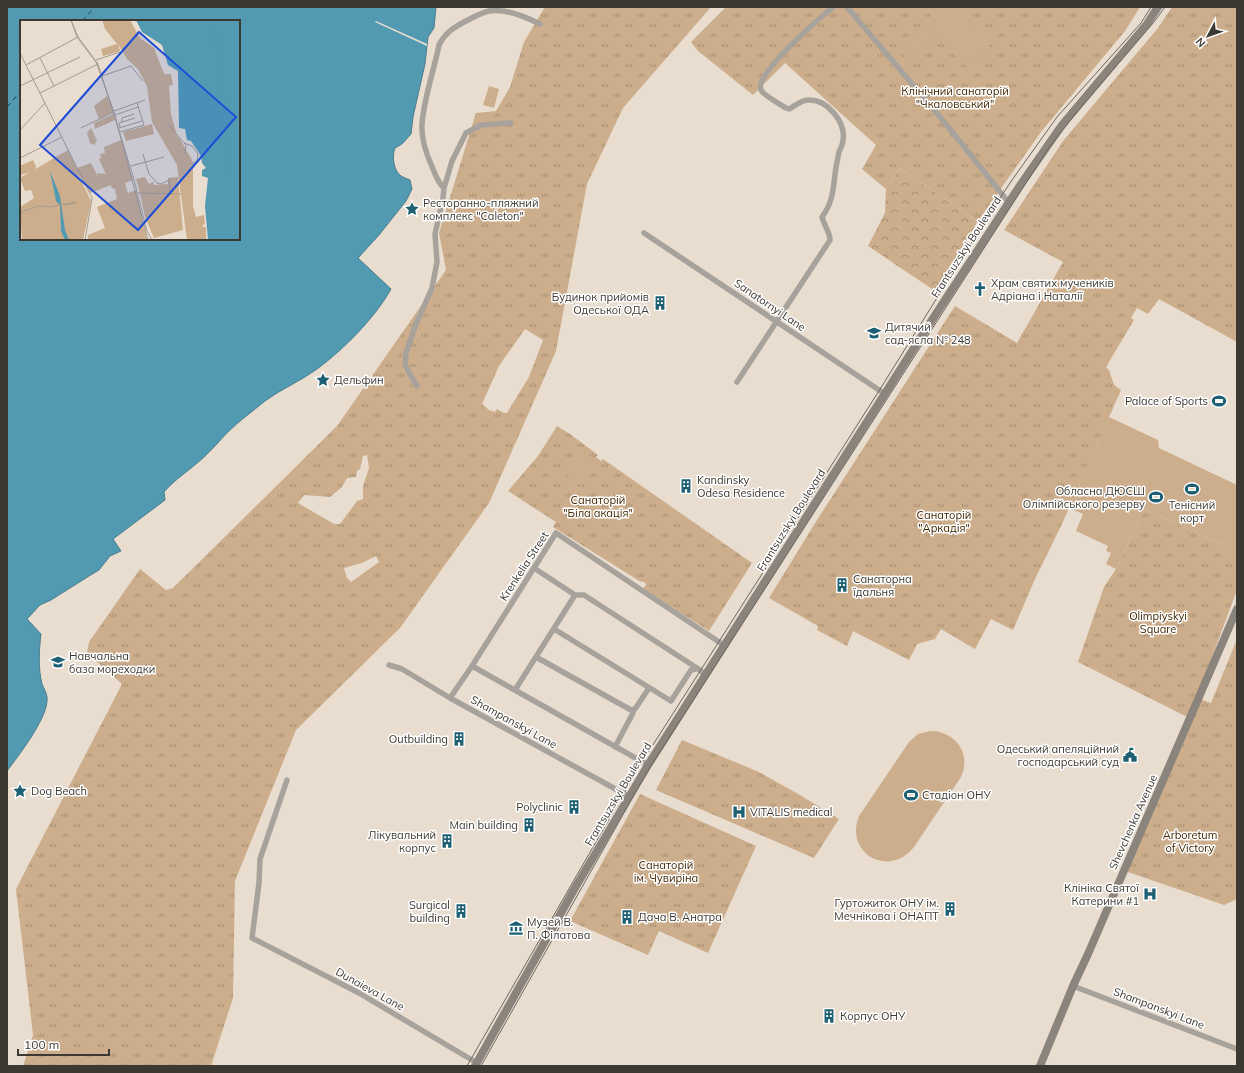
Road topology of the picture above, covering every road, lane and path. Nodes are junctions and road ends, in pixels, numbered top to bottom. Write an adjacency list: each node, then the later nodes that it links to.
1 (833, 7): 9 (street)
2 (847, 7): 7 (street)
3 (1158, 7): 7 (street, Frantsuzskyi Boulevard)
4 (540, 24): 6 (street)
5 (512, 123): 6 (street)
6 (444, 188): 11 (street)
7 (1009, 202): 12 (street, Frantsuzskyi Boulevard)
8 (644, 233): 9 (street, Sanatornyi Lane)
9 (776, 321): 10 (street); 12 (street, Sanatornyi Lane)
10 (737, 382)
11 (417, 386)
12 (885, 394): 17 (street, Frantsuzskyi Boulevard)
13 (534, 568): 14 (street); 17 (street, Krenkelia Street); 20 (street, Krenkelia Street)
14 (575, 596): 16 (street); 21 (street)
15 (1237, 609): 31 (street, Shevchenka Avenue)
16 (554, 629): 18 (street); 23 (street)
17 (725, 646): 22 (street, Frantsuzskyi Boulevard)
18 (536, 657): 24 (street); 26 (street)
19 (389, 665): 25 (street, Shampanskyi Lane)
20 (472, 666): 24 (street); 25 (street, Krenkelia Street)
21 (696, 669): 22 (street); 23 (street)
22 (705, 675): 28 (street, Frantsuzskyi Boulevard)
23 (649, 688): 26 (street)
24 (515, 690): 27 (street)
25 (450, 698): 30 (street, Shampanskyi Lane)
26 (633, 710): 27 (street)
27 (615, 746): 28 (street)
28 (648, 765): 30 (street, Frantsuzskyi Boulevard)
29 (287, 780): 33 (street, Dunaieva Lane)
30 (630, 797): 33 (street, Frantsuzskyi Boulevard)
31 (1073, 986): 32 (street, Shampanskyi Lane); 34 (street, Shevchenka Avenue)
32 (1237, 1050)
33 (476, 1064)
34 (1040, 1066)

